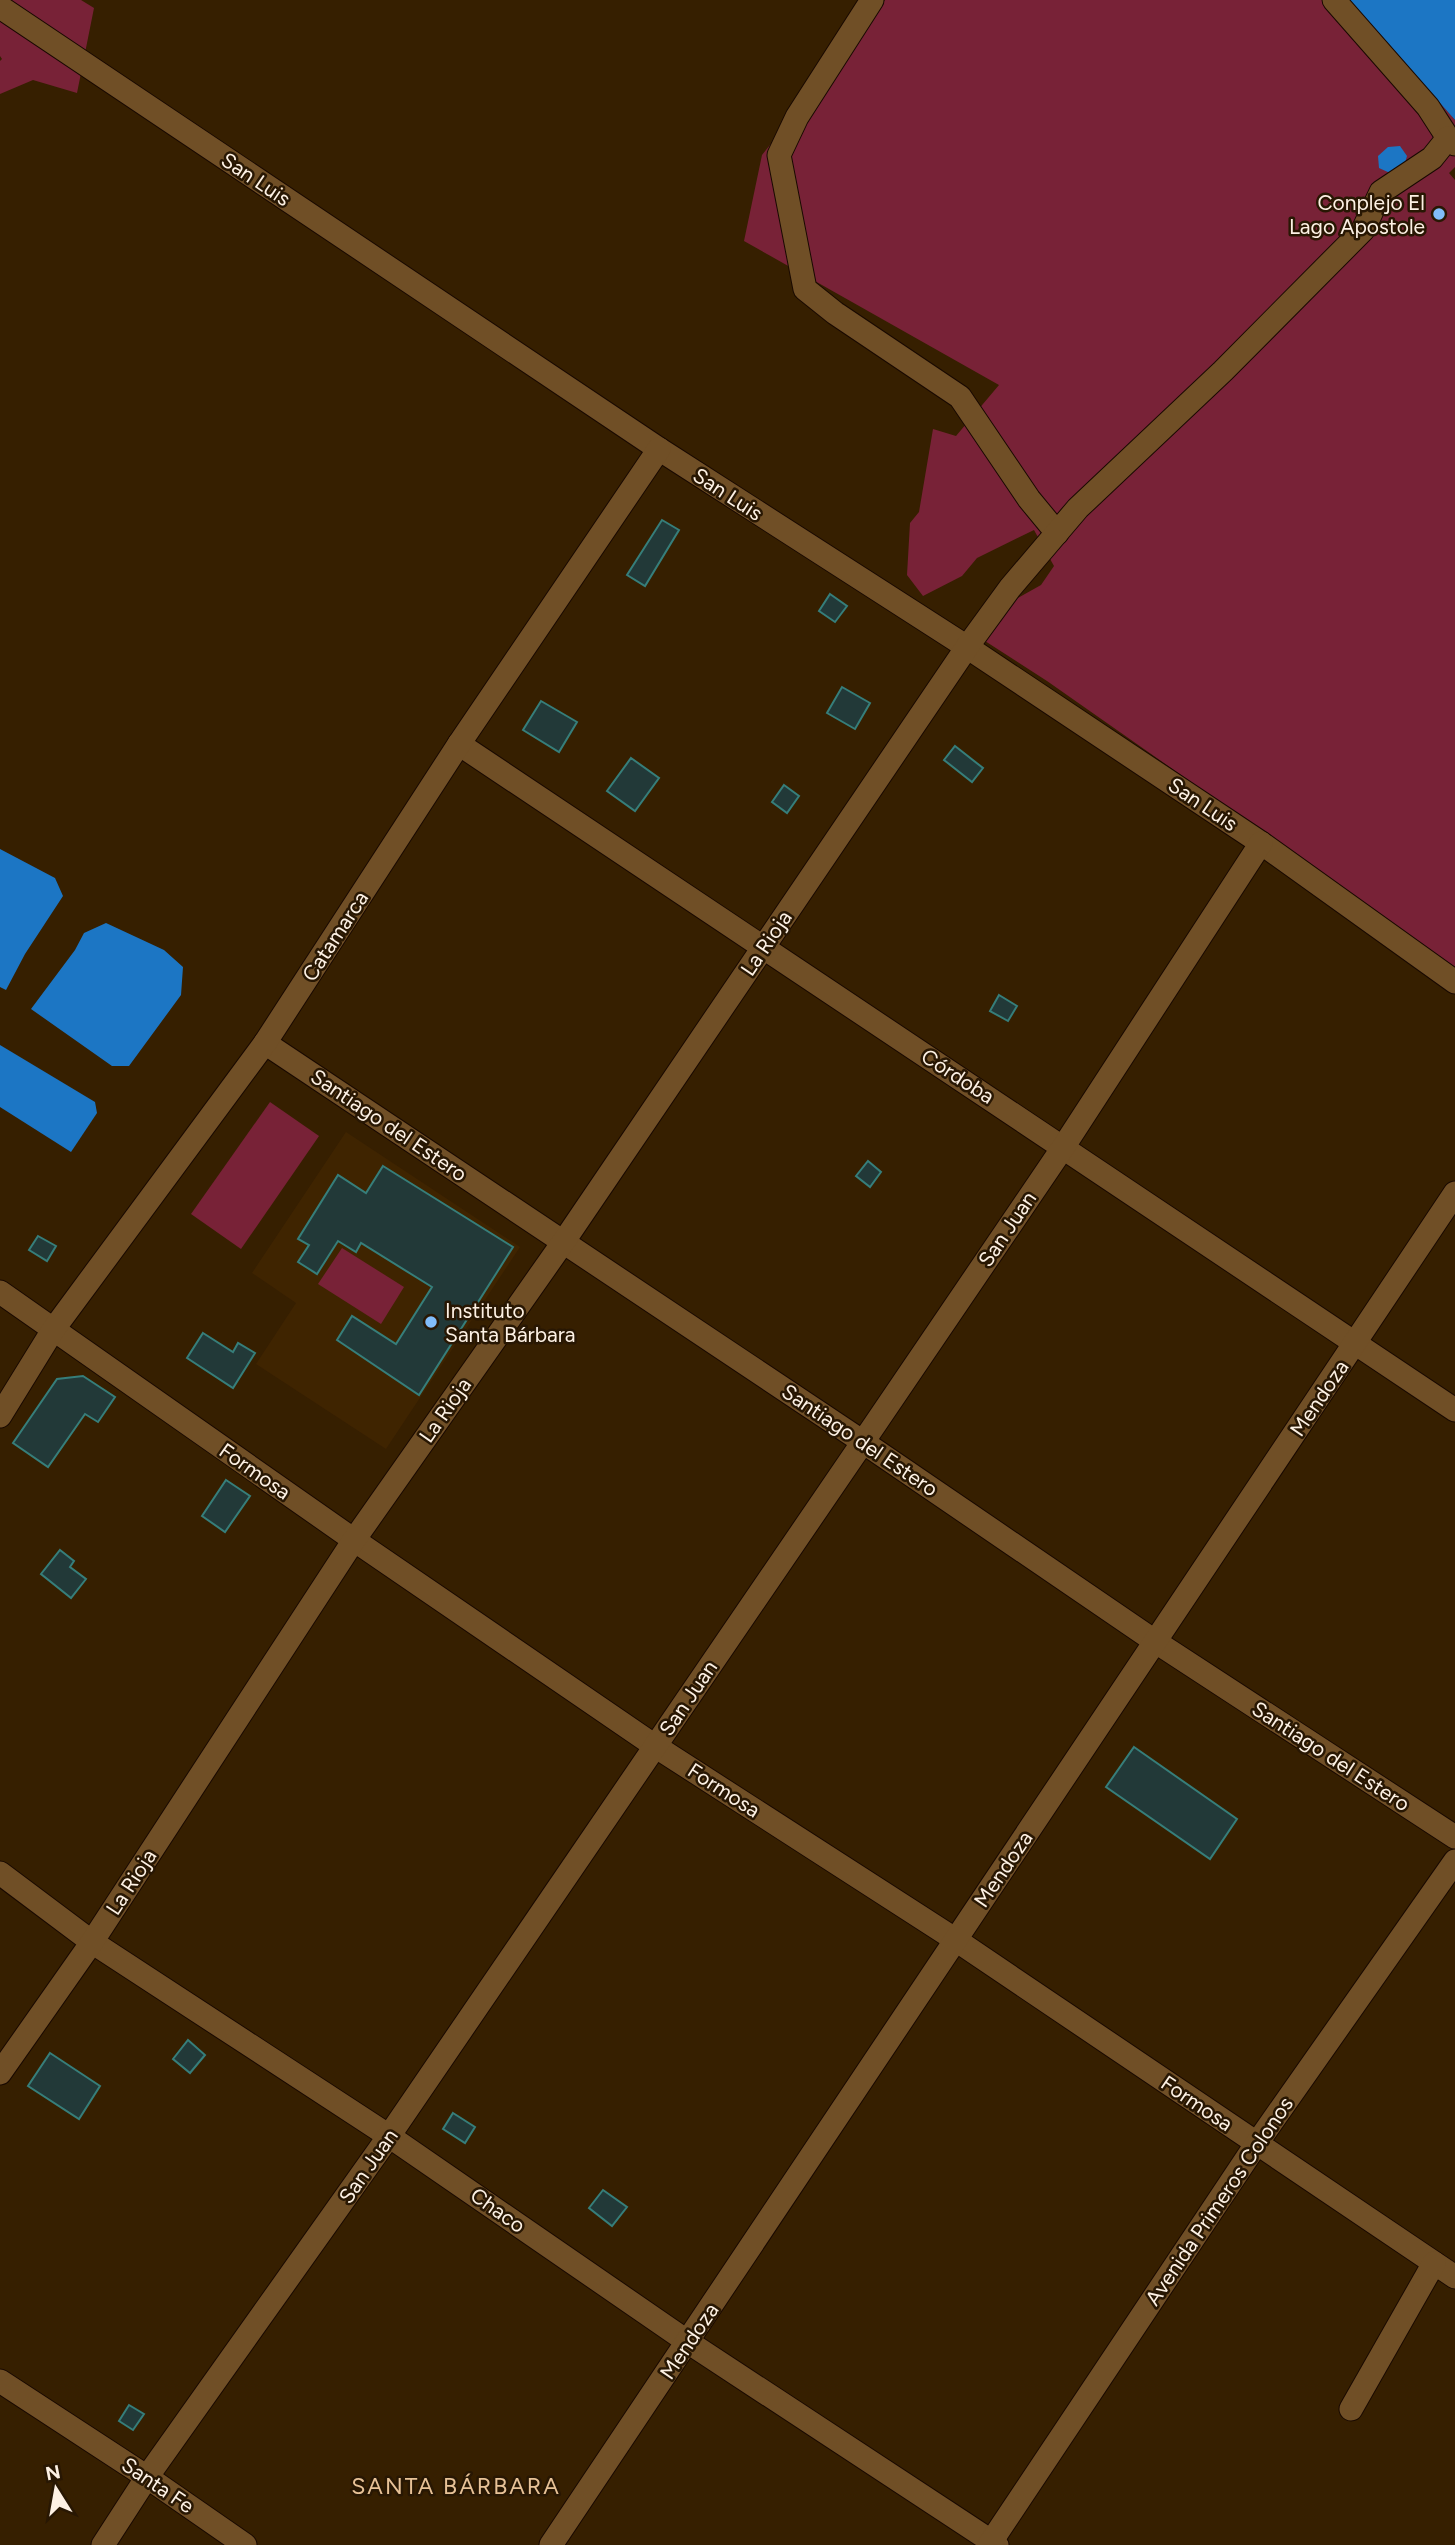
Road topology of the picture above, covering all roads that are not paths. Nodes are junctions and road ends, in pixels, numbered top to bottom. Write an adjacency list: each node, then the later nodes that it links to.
1 (872, 0): 6 (street)
2 (1334, 0): 4 (street)
3 (0, 7): 5 (street, San Luis)
4 (1452, 141): 6 (street, La Rioja)
5 (659, 449): 7 (street, San Luis); 8 (street, Catamarca)
6 (1057, 533): 7 (street, La Rioja)
7 (967, 647): 9 (street, San Luis); 10 (street, La Rioja)
8 (459, 744): 10 (street, Córdoba); 12 (street, Catamarca)
9 (1261, 843): 11 (street, San Luis); 13 (street, San Juan)
10 (763, 947): 13 (street, Córdoba); 15 (street, La Rioja)
11 (1455, 982)
12 (265, 1043): 15 (street, Santiago del Estero); 17 (street, Catamarca)
13 (1063, 1146): 18 (street, Córdoba); 21 (street, San Juan)
14 (1455, 1193): 18 (street, Mendoza)
15 (564, 1241): 21 (street, Santiago del Estero); 22 (street, La Rioja)
16 (0, 1292): 17 (street, Formosa)
17 (53, 1331): 20 (street, Catamarca); 22 (street, Formosa)
18 (1356, 1343): 19 (street, Córdoba); 23 (street, Mendoza)
19 (1455, 1409)
20 (0, 1416)
21 (863, 1441): 23 (street, Santiago del Estero); 24 (street, San Juan)
22 (354, 1540): 24 (street, Formosa); 29 (street, La Rioja)
23 (1156, 1642): 25 (street, Santiago del Estero); 28 (street, Mendoza)
24 (655, 1746): 28 (street, Formosa); 31 (street, San Juan)
25 (1455, 1837)
26 (1455, 1861): 32 (street, Avenida Primeros Colonos)
27 (0, 1873): 29 (street, Chaco)
28 (956, 1940): 32 (street, Formosa); 35 (street, Mendoza)
29 (92, 1942): 30 (street, La Rioja); 31 (street, Chaco)
30 (0, 2073)
31 (390, 2136): 35 (street, Chaco); 38 (street, San Juan)
32 (1256, 2143): 33 (street, Formosa); 39 (street, Avenida Primeros Colonos)
33 (1434, 2263): 34 (street, Formosa); 37 (street)
34 (1455, 2277)
35 (688, 2342): 39 (street, Chaco); 42 (street, Mendoza)
36 (0, 2381): 38 (street, Santa Fe)
37 (1351, 2409)
38 (147, 2477): 40 (street, San Juan); 41 (street, Santa Fe)
39 (993, 2544)
40 (103, 2545)
41 (244, 2545)
42 (551, 2545)

